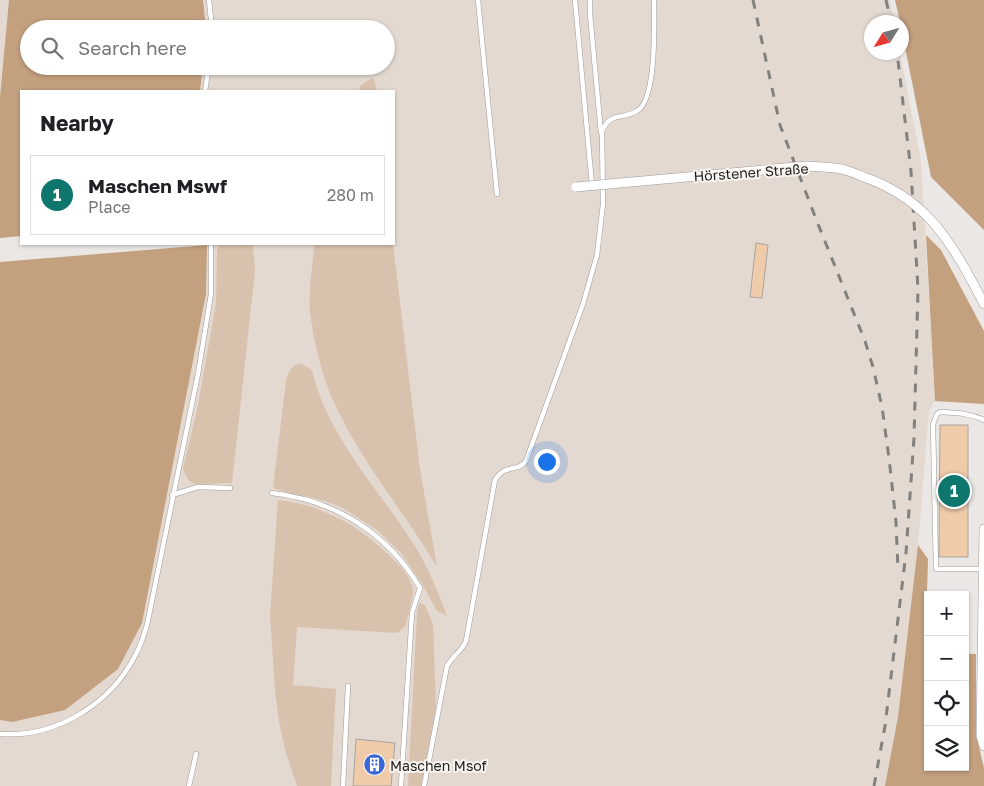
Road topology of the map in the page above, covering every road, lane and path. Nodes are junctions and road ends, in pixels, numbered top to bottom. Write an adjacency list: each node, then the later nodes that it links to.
1 (209, 0): 6 (lane)
2 (478, 0): 12 (lane)
3 (575, 0): 10 (lane)
4 (590, 0): 9 (lane)
5 (654, 0): 9 (lane)
6 (211, 20)
7 (208, 75): 8 (lane)
8 (205, 90)
9 (601, 139): 28 (lane)
10 (592, 185): 11 (street, Hörstener Straße, bridge); 14 (street, Hörstener Straße, bridge)
11 (576, 187)
12 (497, 194)
13 (211, 245): 18 (lane)
14 (984, 304)
15 (984, 420): 20 (lane)
16 (230, 488): 18 (lane)
17 (272, 493): 27 (lane)
18 (172, 495): 22 (lane)
19 (984, 529): 20 (street)
20 (984, 569): 23 (street)
21 (348, 686): 26 (lane)
22 (0, 734)
23 (984, 746)
24 (196, 754): 25 (lane)
25 (189, 786)
26 (343, 786)
27 (401, 786)
28 (424, 786)

